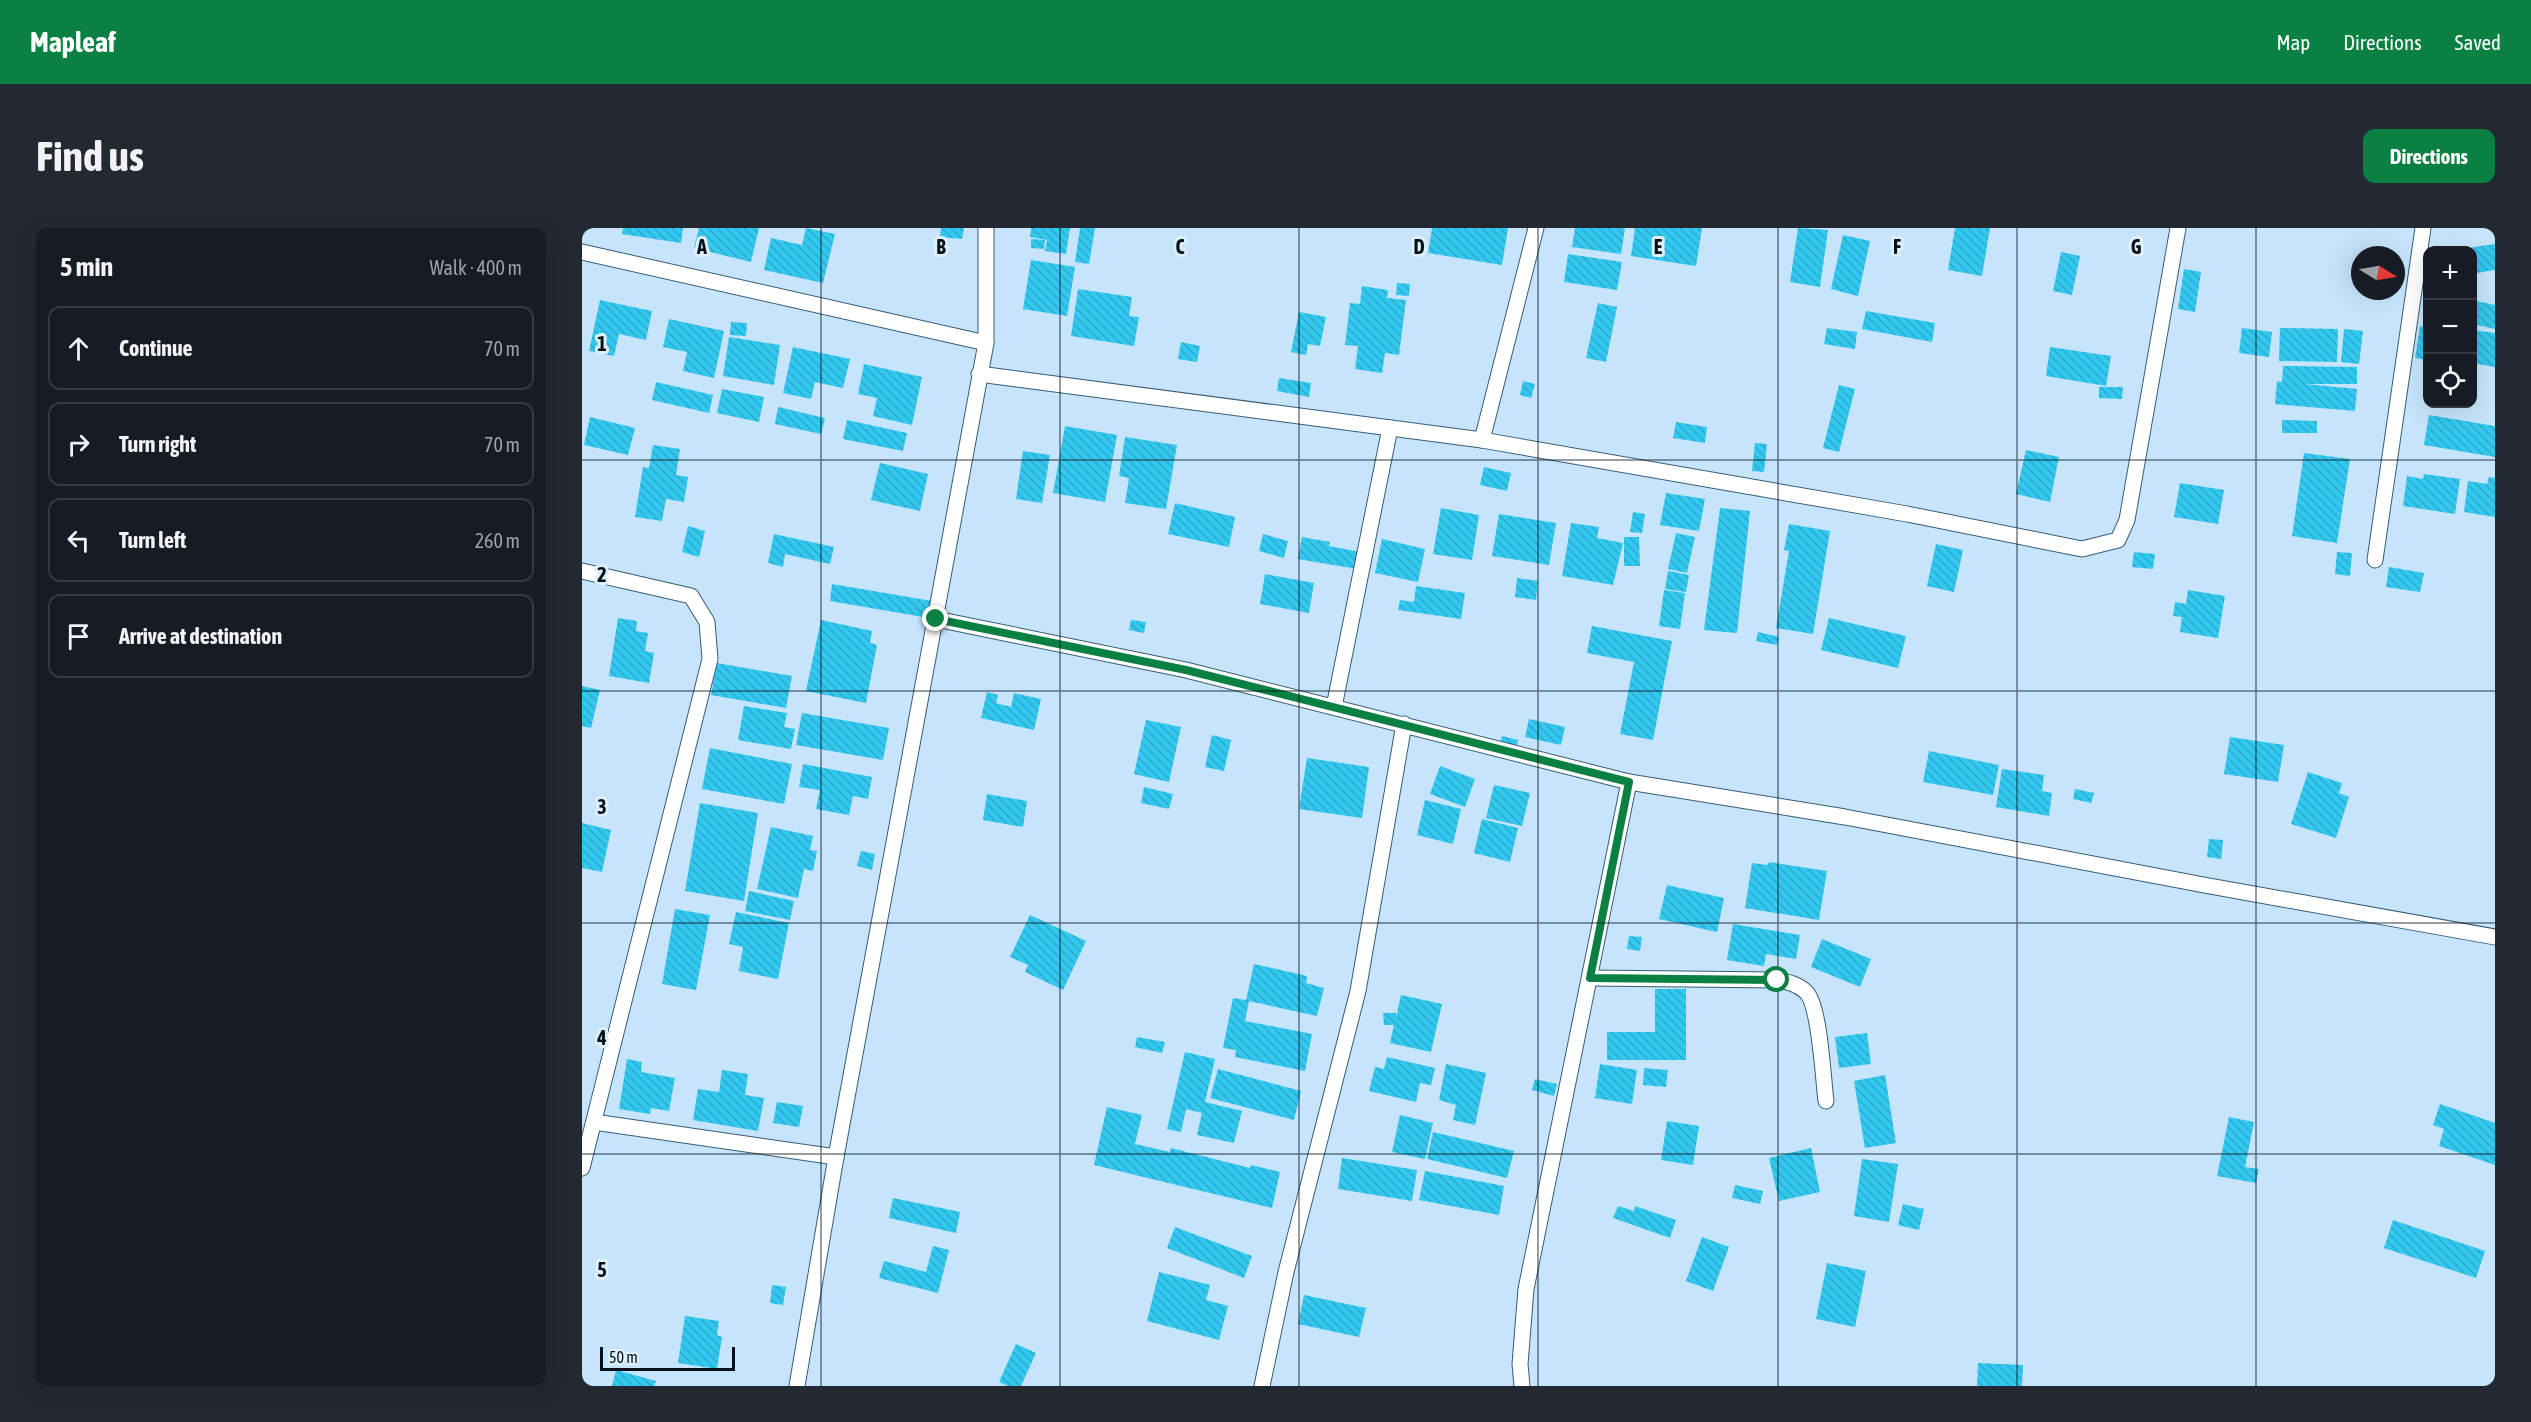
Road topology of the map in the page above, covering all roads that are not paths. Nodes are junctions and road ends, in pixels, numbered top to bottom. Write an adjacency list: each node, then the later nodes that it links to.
1 (986, 228): 6 (street)
2 (1536, 228): 9 (street)
3 (2178, 228): 9 (street)
4 (2423, 228): 10 (street)
5 (582, 252): 6 (street)
6 (986, 343): 7 (street)
7 (979, 374): 8 (street); 12 (street)
8 (1390, 428): 9 (street); 13 (street)
9 (1482, 440)
10 (2375, 560)
11 (582, 571): 19 (street)
12 (936, 619): 13 (street); 20 (street)
13 (1334, 707): 14 (street)
14 (1404, 724): 15 (street); 23 (street)
15 (1629, 782): 16 (street); 17 (street)
16 (2495, 937)
17 (1590, 978): 18 (street); 24 (street)
18 (1826, 1101)
19 (594, 1122): 20 (street); 21 (street)
20 (836, 1157): 22 (street)
21 (582, 1168)
22 (797, 1386)
23 (1262, 1386)
24 (1522, 1386)

